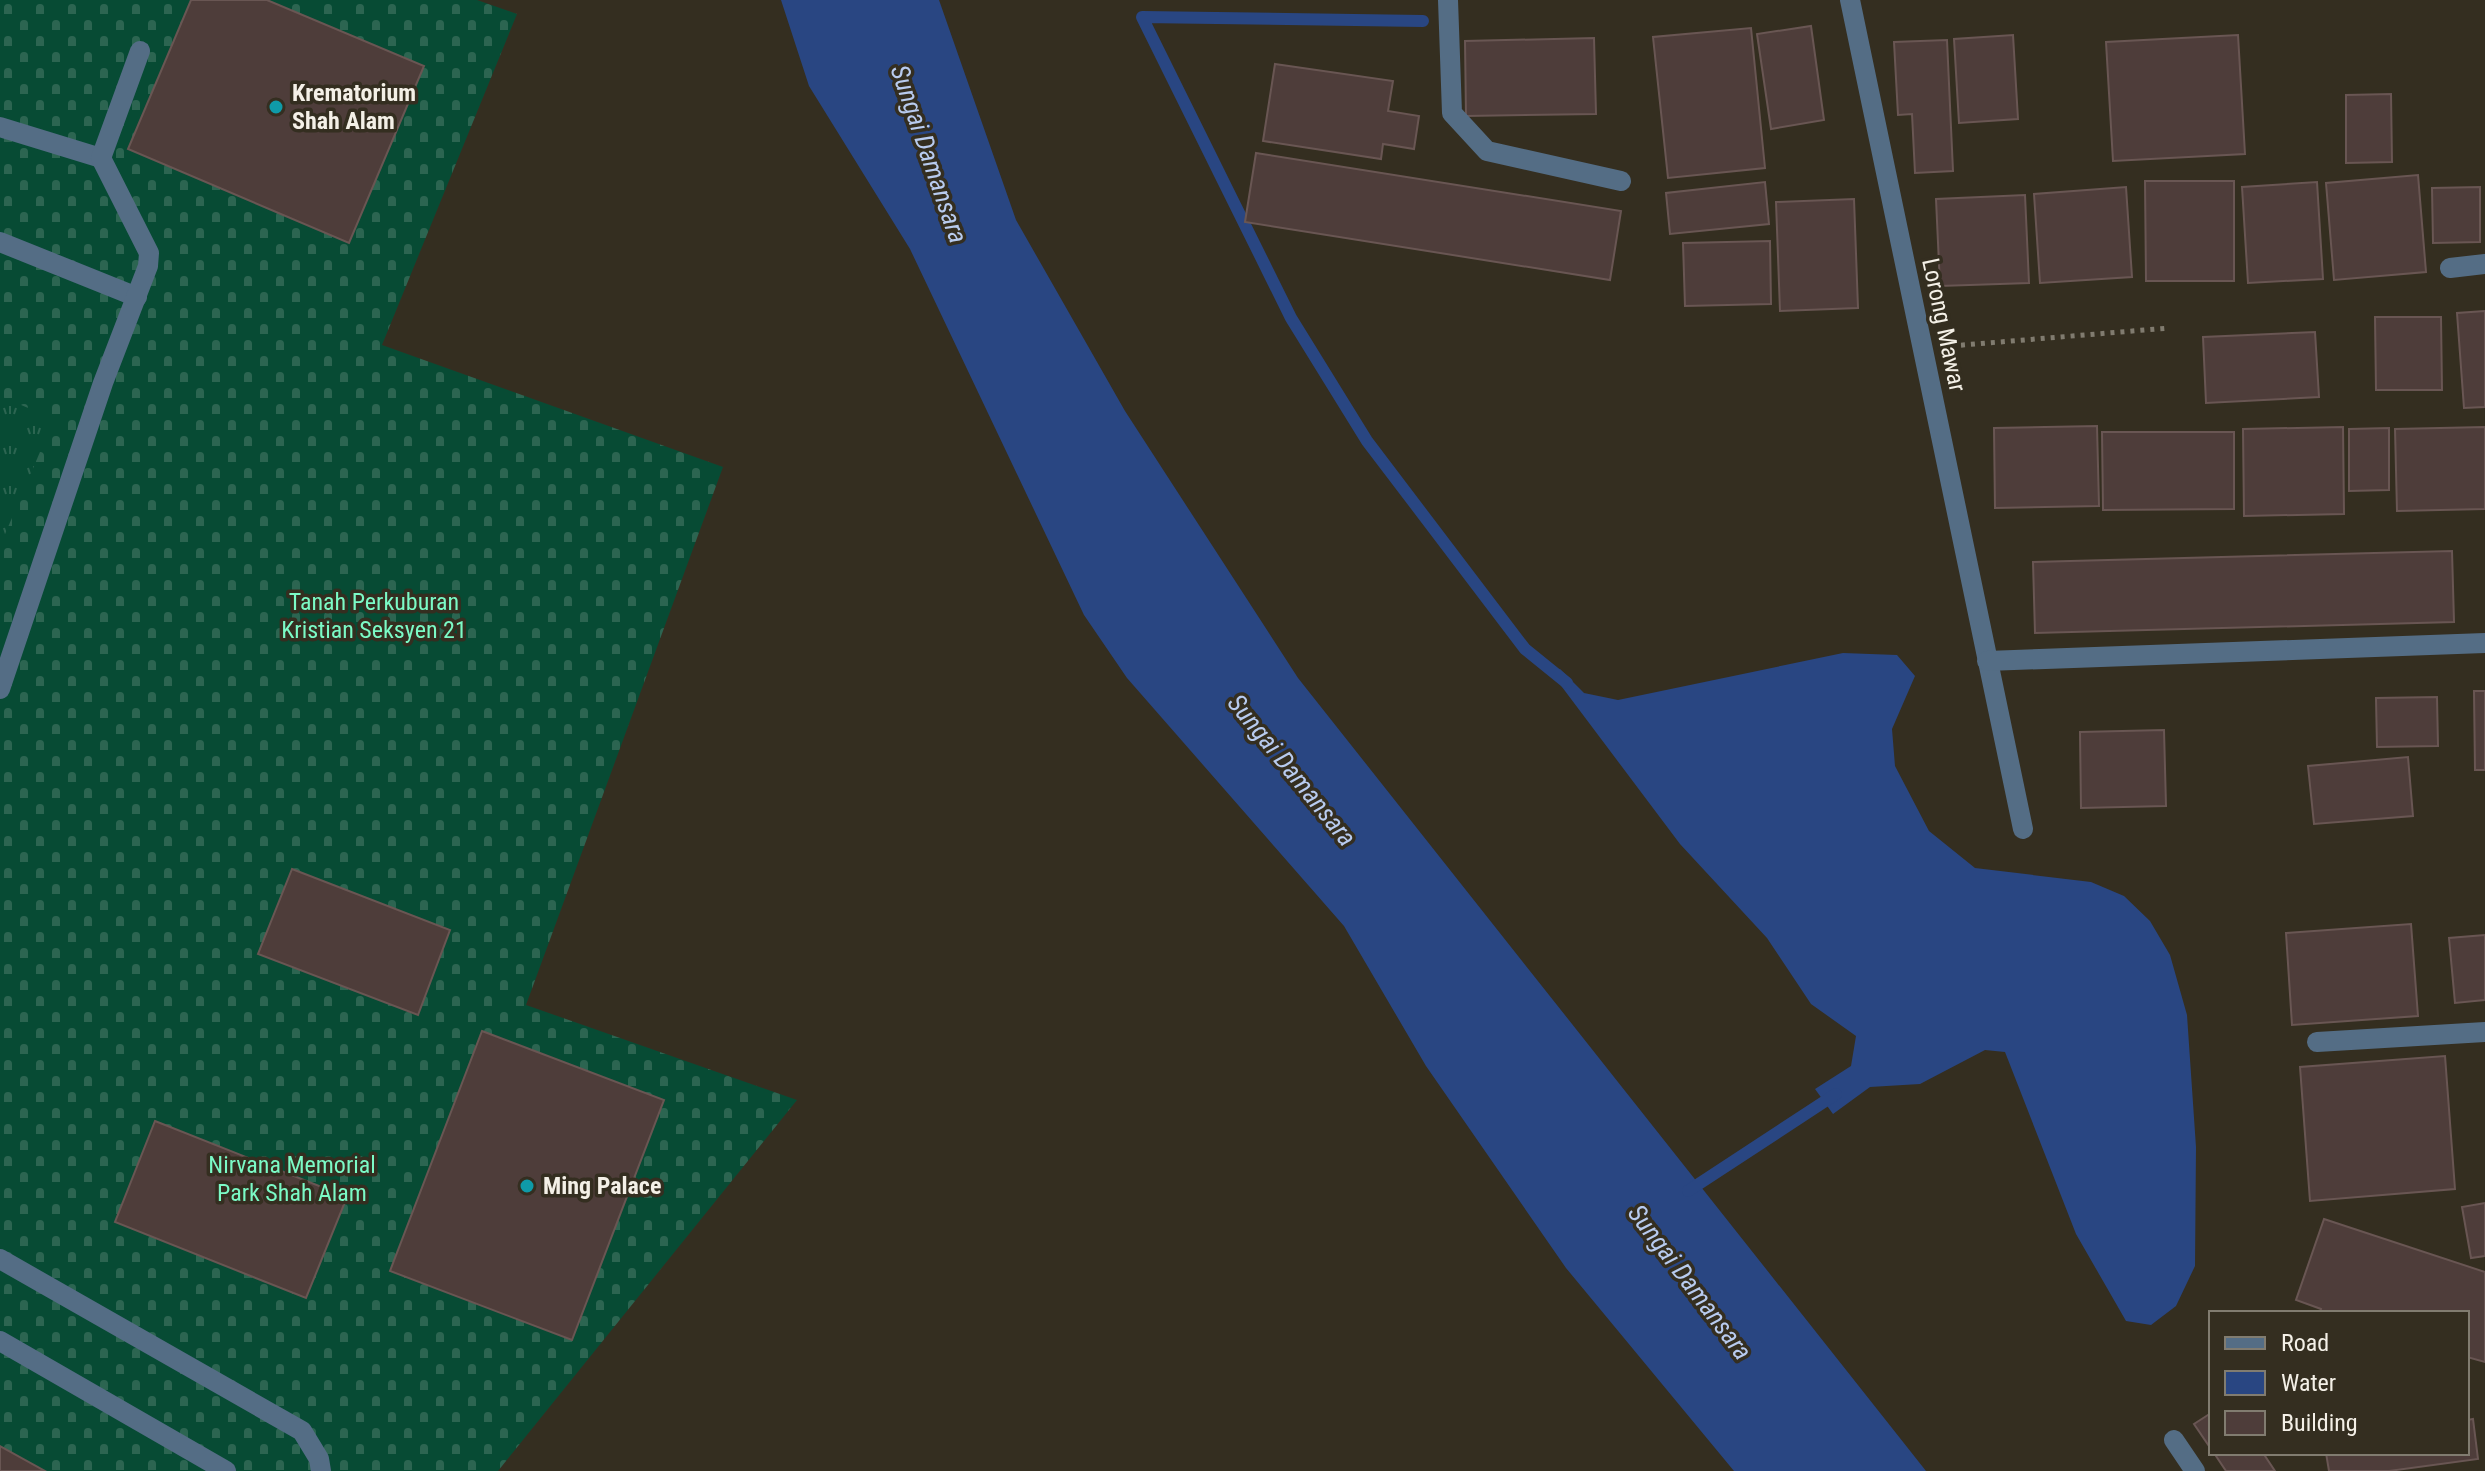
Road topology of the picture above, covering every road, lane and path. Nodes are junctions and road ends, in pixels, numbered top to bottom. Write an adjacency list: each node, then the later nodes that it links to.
1 (1448, 0): 6 (street)
2 (1850, 0): 12 (street, Lorong Mawar)
3 (140, 51): 5 (street)
4 (0, 127): 5 (street)
5 (101, 158): 10 (street)
6 (1621, 181)
7 (0, 242): 10 (street)
8 (2485, 264): 9 (street)
9 (2450, 268)
10 (137, 297): 15 (street)
11 (2169, 328): 12 (path)
12 (1922, 348): 14 (street, Lorong Mawar)
13 (2485, 643): 14 (street)
14 (1987, 661): 16 (street, Lorong Mawar)
15 (0, 689)
16 (2023, 829)
17 (2485, 1032): 18 (street)
18 (2317, 1042)
19 (0, 1259): 23 (street)
20 (0, 1341): 22 (street)
21 (2174, 1440): 24 (street)
22 (226, 1471)
23 (321, 1471)
24 (2195, 1471)

